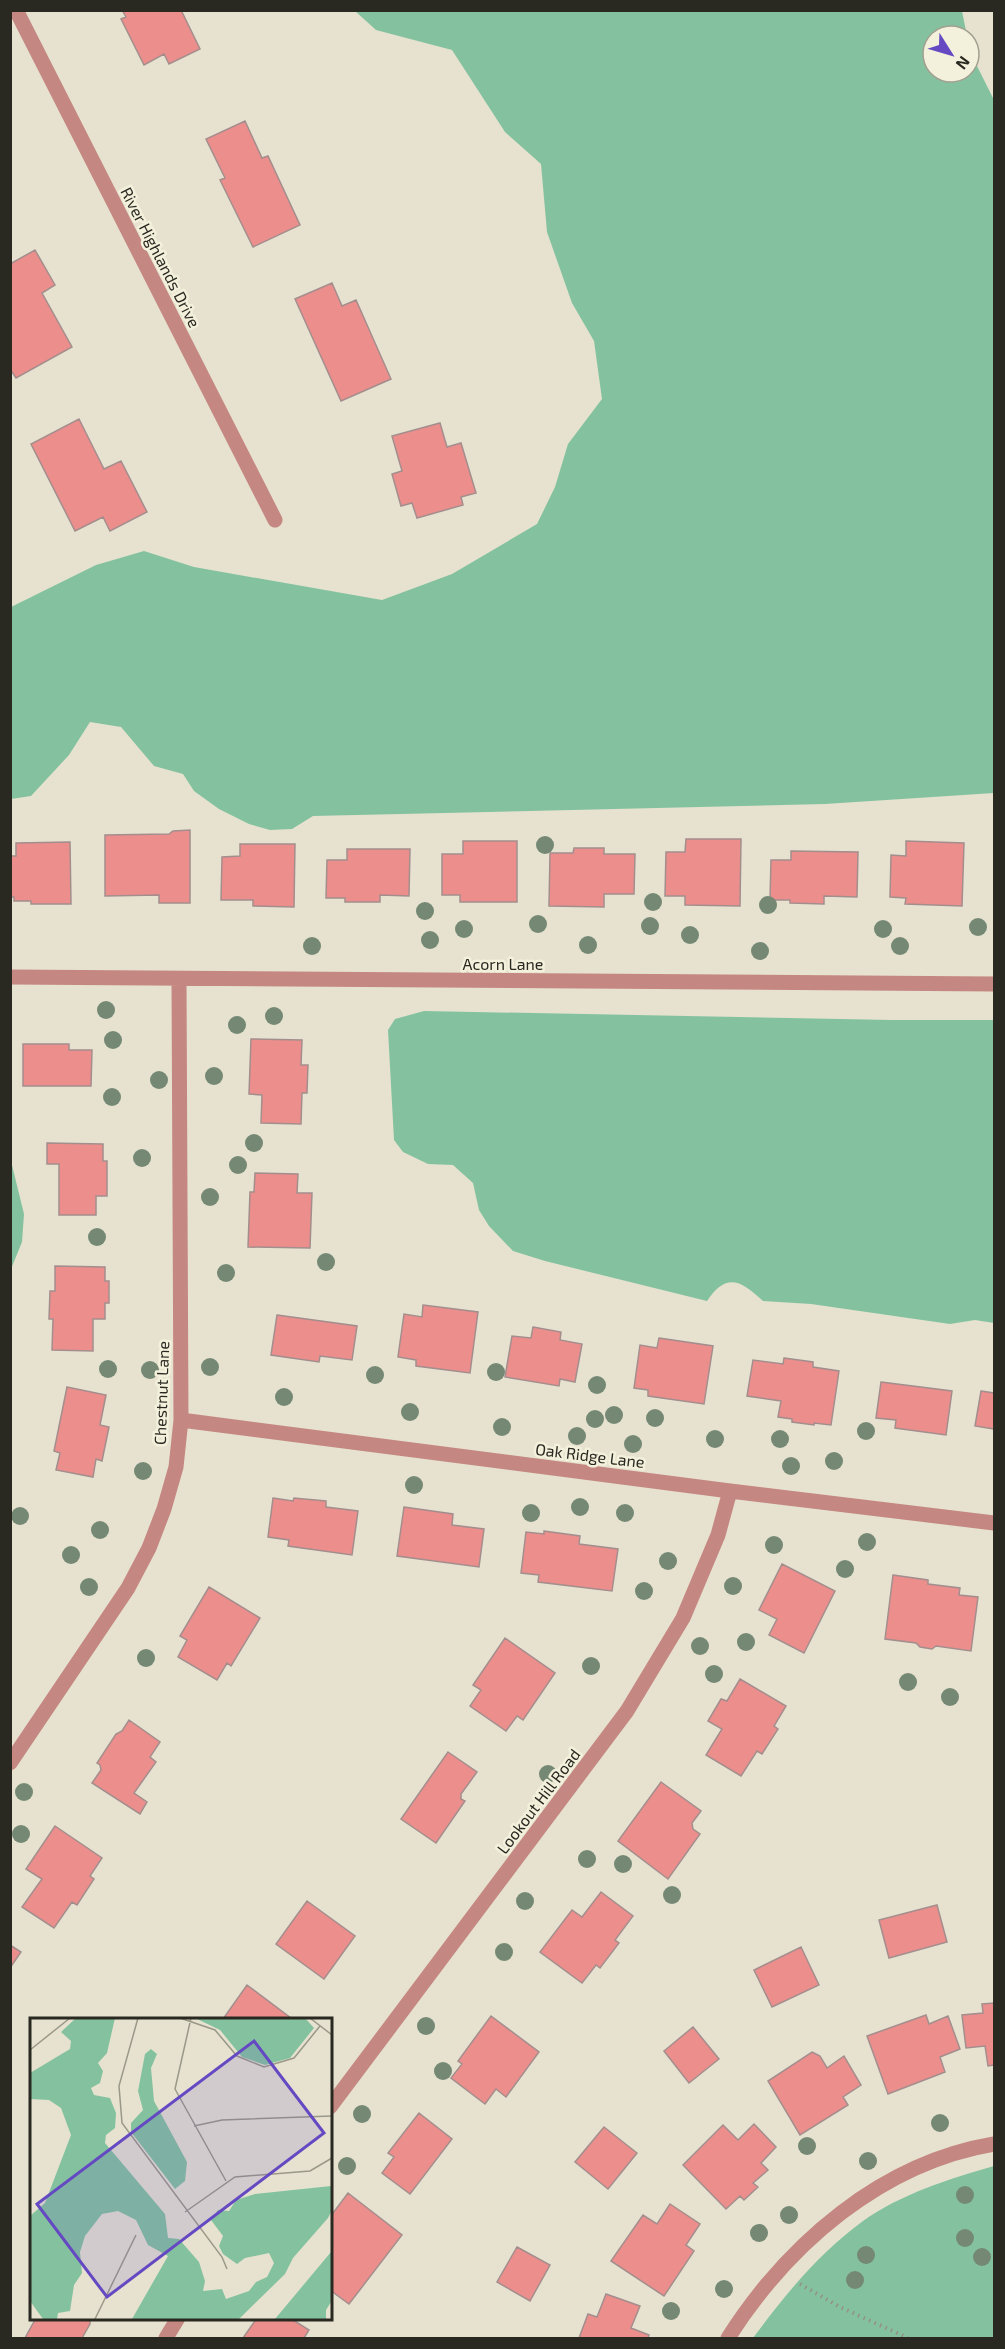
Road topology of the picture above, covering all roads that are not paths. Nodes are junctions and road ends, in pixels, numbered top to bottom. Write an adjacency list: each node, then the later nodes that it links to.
1 (16, 10): 2 (street, River Highlands Drive)
2 (275, 520)
3 (10, 977): 4 (street, Acorn Lane)
4 (179, 979): 5 (street, Acorn Lane); 6 (street, Chestnut Lane)
5 (994, 984)
6 (181, 1420): 7 (street, Oak Ridge Lane); 9 (street, Chestnut Lane)
7 (730, 1491): 8 (street, Oak Ridge Lane); 10 (street, Lookout Hill Road)
8 (994, 1523)
9 (10, 1763)
10 (332, 2104)
11 (994, 2144): 14 (street)
12 (177, 2319): 13 (street)
13 (166, 2338)
14 (728, 2338)

